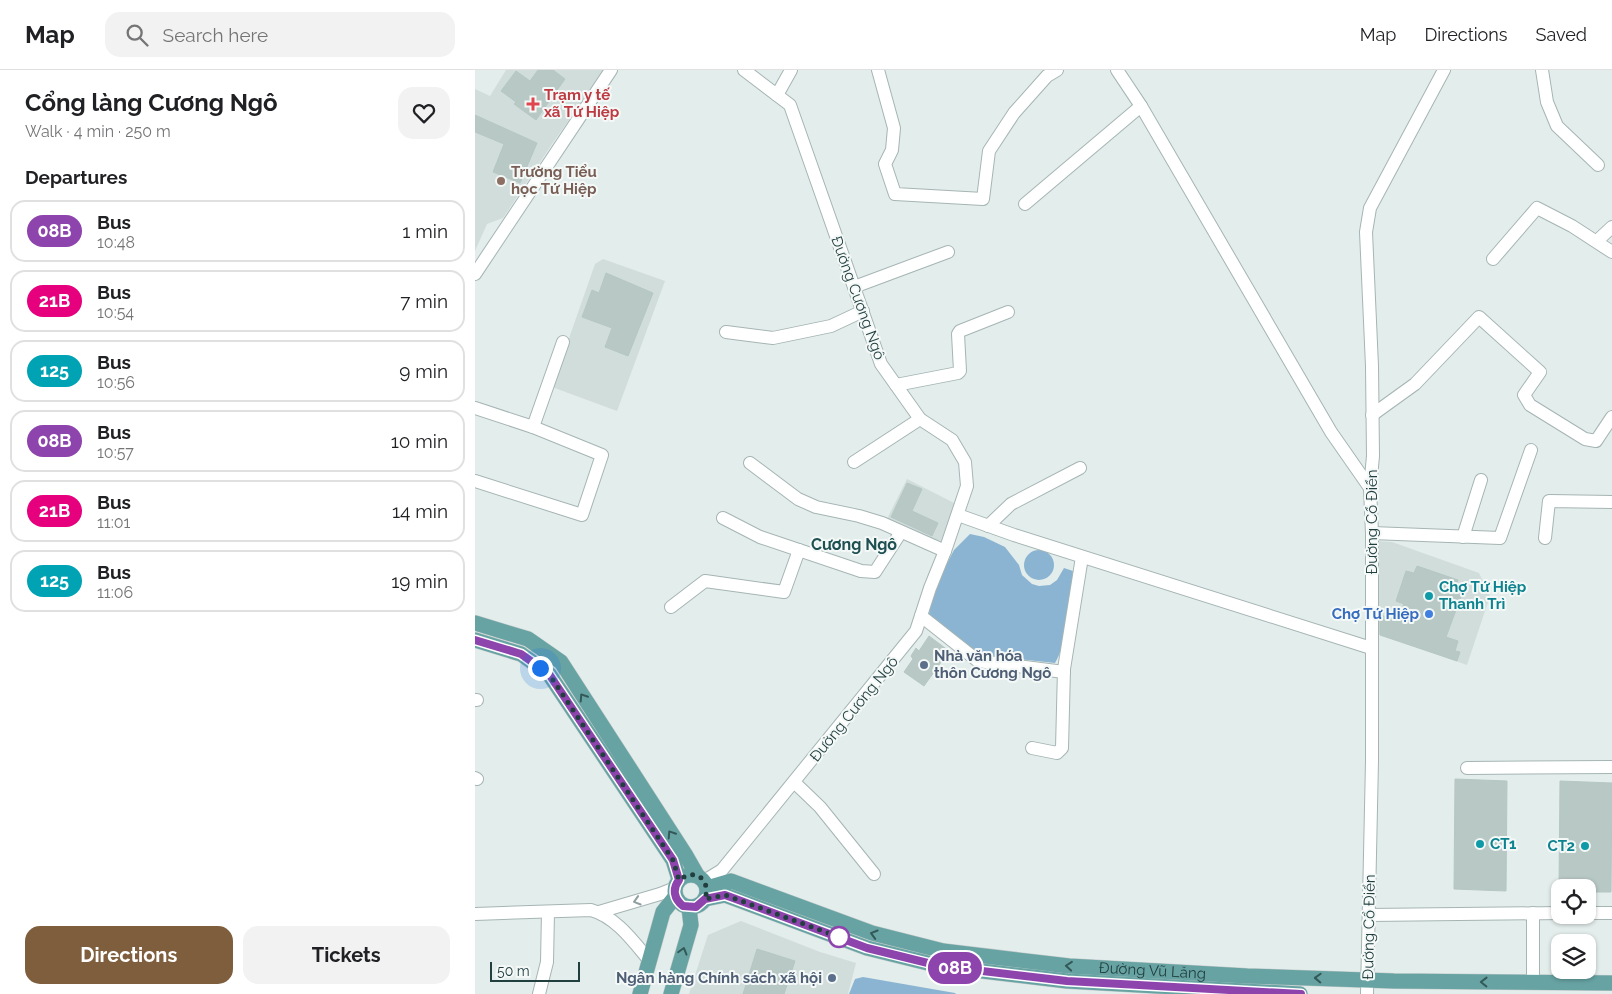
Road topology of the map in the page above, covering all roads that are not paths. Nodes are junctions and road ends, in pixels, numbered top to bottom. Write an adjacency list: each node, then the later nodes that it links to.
1 (611, 70): 18 (street)
2 (743, 70): 9 (street, Đường Cương Ngô)
3 (791, 70): 9 (street)
4 (878, 70): 5 (street)
5 (1057, 70)
6 (1117, 70): 10 (street)
7 (1542, 70): 11 (street)
8 (1440, 72): 26 (street, Đường Cổ Điển)
9 (777, 95): 19 (street, Đường Cương Ngô)
10 (1141, 106): 12 (street); 36 (street)
11 (1597, 165)
12 (1025, 204)
13 (1612, 227): 14 (street)
14 (1597, 241): 16 (street); 17 (street)
15 (947, 252): 19 (street)
16 (1612, 252)
17 (1493, 259)
18 (475, 274)
19 (854, 288): 20 (street, Đường Cương Ngô)
20 (863, 311): 22 (street); 24 (street, Đường Cương Ngô)
21 (1008, 312): 24 (street)
22 (726, 332)
23 (563, 342): 29 (street)
24 (896, 385): 28 (street, Đường Cương Ngô)
25 (475, 408): 29 (street)
26 (1372, 415): 27 (street); 36 (street, Đường Cổ Điển)
27 (1612, 417)
28 (920, 420): 31 (street); 38 (street, Đường Cương Ngô)
29 (533, 427): 34 (street)
30 (1531, 450): 43 (street)
31 (854, 462)
32 (750, 463): 41 (street)
33 (1080, 468): 40 (street)
34 (475, 480)
35 (1481, 480): 43 (street)
36 (1370, 488): 42 (street, Đường Cổ Điển)
37 (1612, 502): 44 (street)
38 (958, 515): 40 (street); 46 (street, Đường Cương Ngô)
39 (723, 518): 45 (street)
40 (989, 526): 47 (street)
41 (901, 532): 45 (street); 46 (street)
42 (1372, 534): 43 (street); 52 (street, Đường Cổ Điển)
43 (1463, 537)
44 (1545, 538)
45 (799, 550): 48 (street)
46 (945, 551): 49 (street, Đường Cương Ngô)
47 (1082, 557): 52 (street); 55 (street)
48 (671, 607)
49 (921, 616): 55 (street); 59 (street, Đường Cương Ngô)
50 (475, 623): 53 (main road)
51 (475, 640): 54 (main road)
52 (1371, 648): 71 (street, Đường Cổ Điển)
53 (541, 649): 54 (main road); 61 (main road, one-way to 53)
54 (532, 661): 62 (main road)
55 (1064, 672): 56 (street)
56 (1032, 748)
57 (1612, 767): 58 (street)
58 (1467, 768)
59 (794, 782): 60 (street); 61 (street, Đường Cương Ngô)
60 (874, 874)
61 (703, 886): 62 (main road); 63 (main road); 72 (main road, Đường Vũ Lăng, one-way to 61); 73 (main road, Đường Vũ Lăng)
62 (676, 888): 63 (main road); 65 (street, one-way to 65); 74 (main road)
63 (689, 908): 81 (main road, one-way to 63)
64 (548, 912): 65 (street); 70 (street); 79 (street)
65 (599, 912): 74 (street)
66 (1533, 913): 67 (street); 71 (street); 76 (street)
67 (1551, 913)
68 (1596, 913): 69 (street)
69 (1612, 913)
70 (475, 914)
71 (1369, 915): 78 (street, Đường Cổ Điển)
72 (900, 940): 73 (main road); 75 (main road, Đường Vũ Lăng, one-way to 72)
73 (895, 955): 75 (main road, Đường Vũ Lăng)
74 (649, 960): 80 (main road)
75 (1141, 978): 78 (main road, Đường Vũ Lăng, one-way to 75); 82 (main road, Đường Vũ Lăng)
76 (1533, 982): 77 (main road, Đường Vũ Lăng); 78 (main road, Đường Vũ Lăng, one-way to 78)
77 (1612, 983)
78 (1367, 987)
79 (539, 994)
80 (640, 994)
81 (671, 994)
82 (1300, 994)

